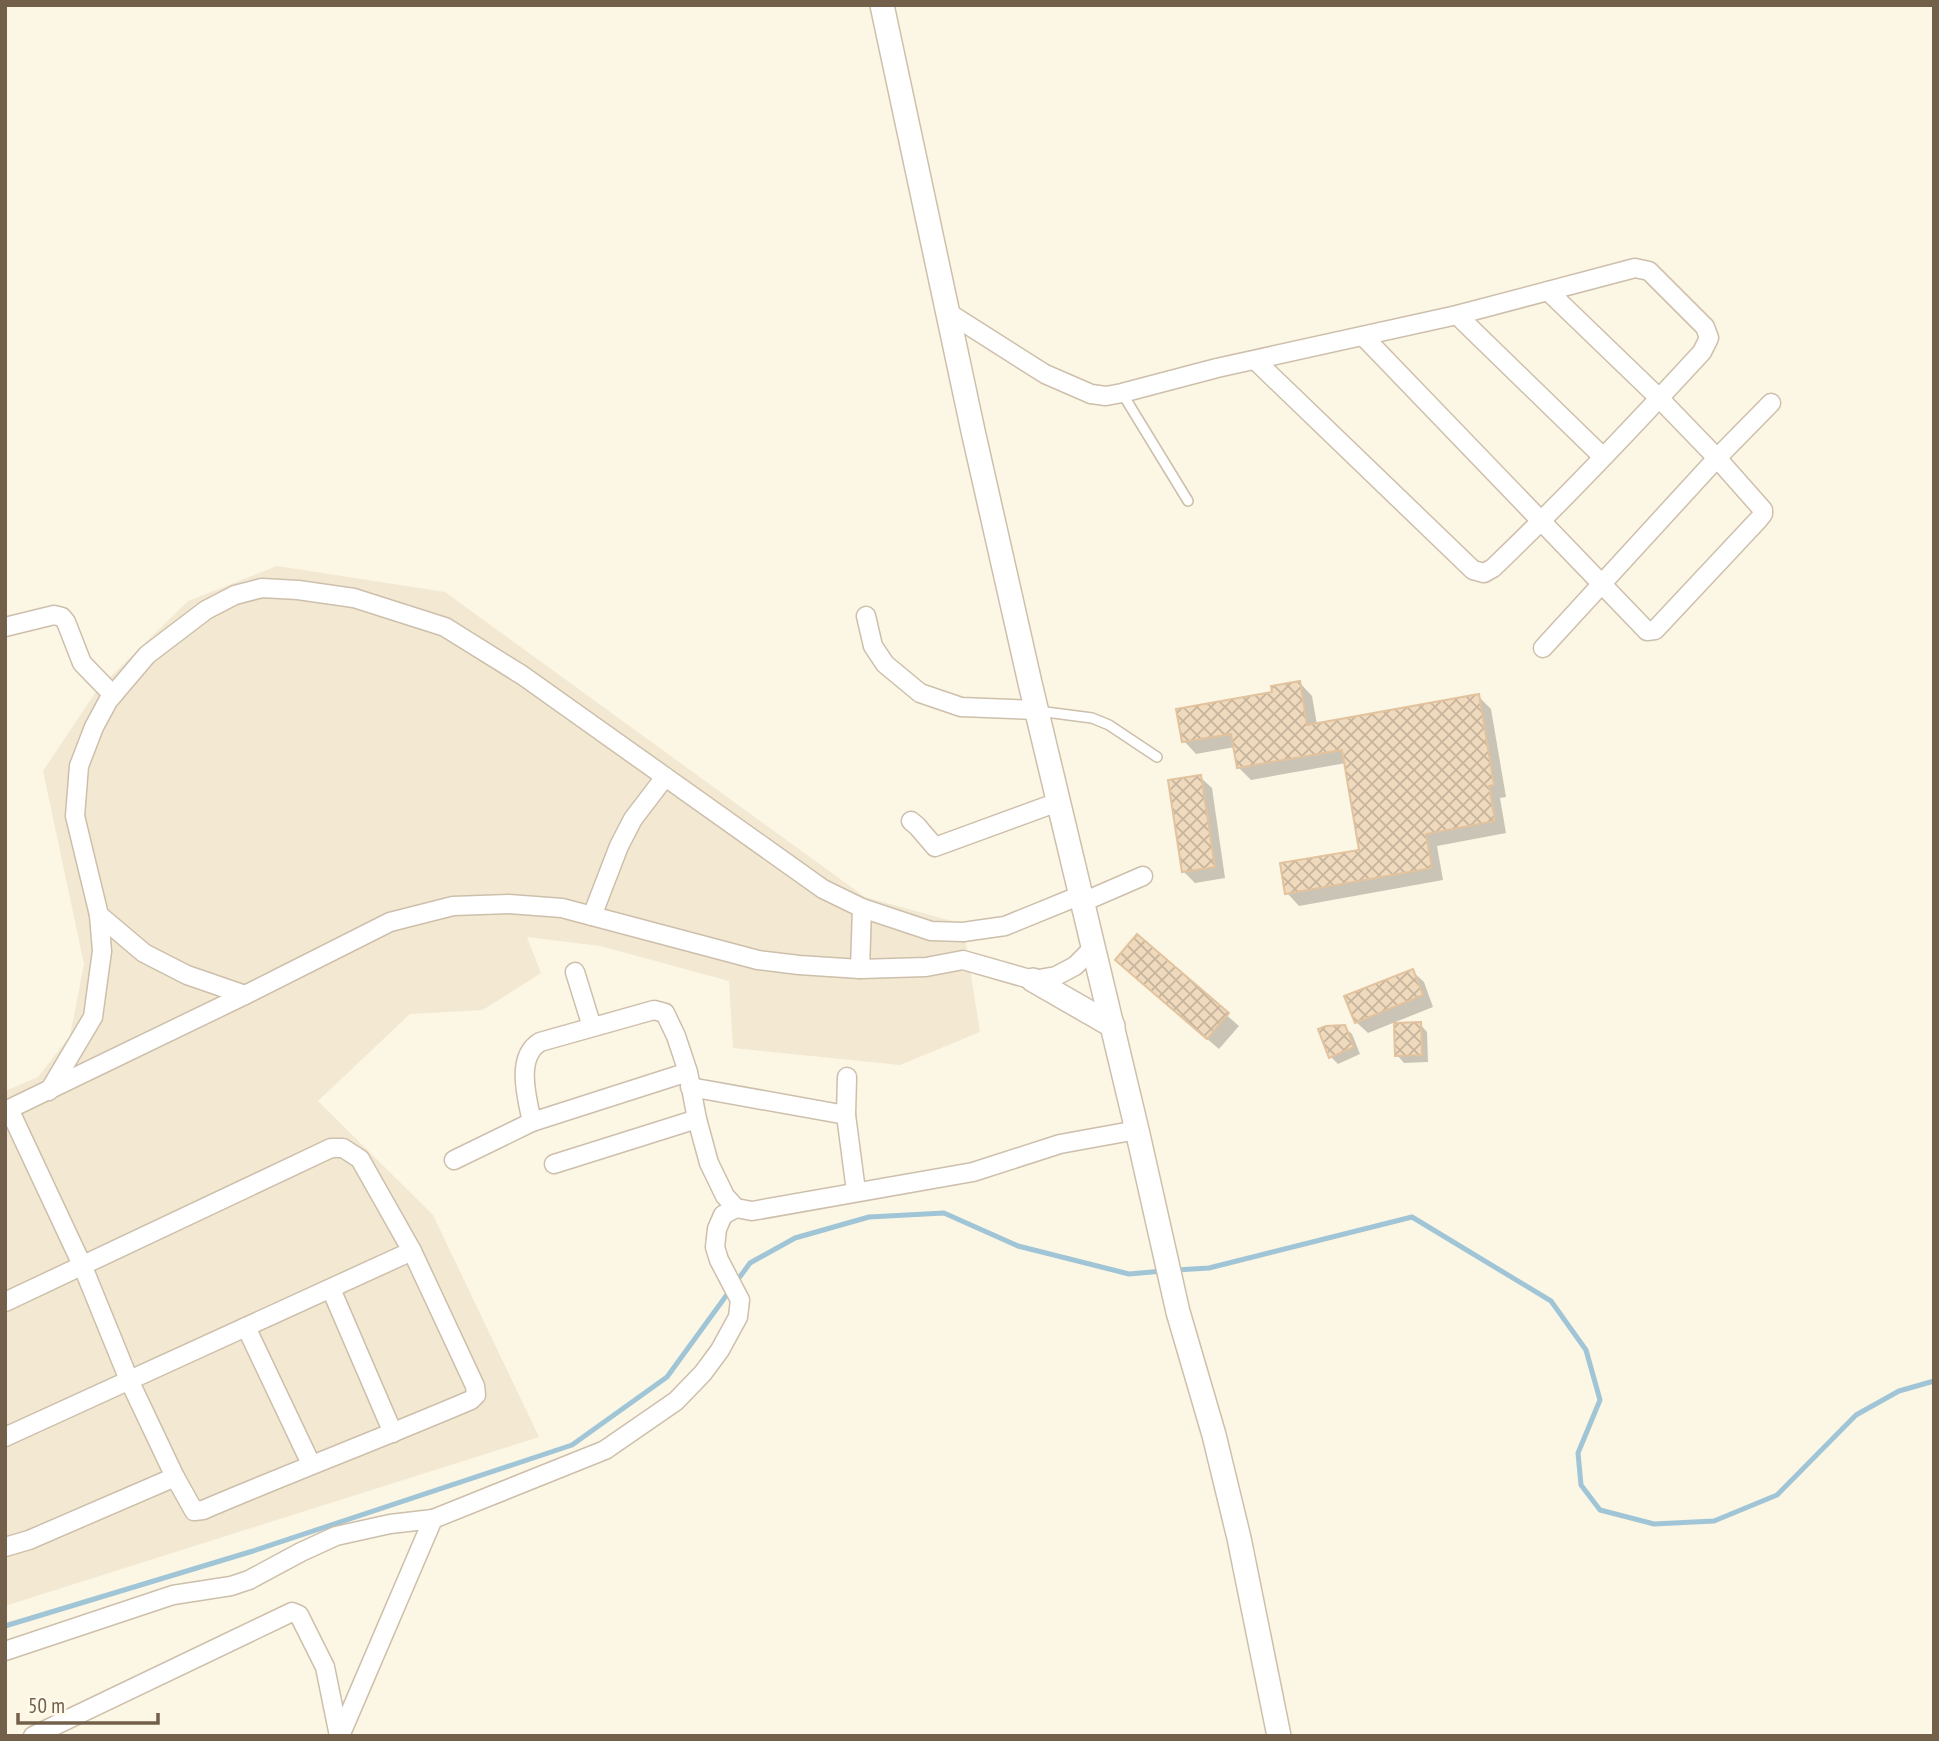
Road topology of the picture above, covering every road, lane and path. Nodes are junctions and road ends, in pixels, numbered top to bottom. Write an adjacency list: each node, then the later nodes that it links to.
1 (882, 5): 3 (street)
2 (1548, 290): 4 (street); 8 (street); 8 (street)
3 (949, 313): 7 (street); 19 (street)
4 (1457, 316): 5 (street); 10 (street)
5 (1363, 336): 6 (street); 13 (street)
6 (1256, 361): 7 (street); 13 (street)
7 (1122, 393): 12 (lane)
8 (1659, 398): 10 (street); 11 (street)
9 (1771, 402): 11 (street)
10 (1603, 457): 13 (street)
11 (1717, 458): 14 (street); 14 (street)
12 (1188, 501)
13 (1542, 521): 14 (street)
14 (1601, 583): 17 (street)
15 (866, 616): 19 (street)
16 (5, 627): 18 (street)
17 (1543, 648)
18 (113, 695): 21 (street); 27 (street)
19 (1036, 710): 20 (lane); 22 (street)
20 (1157, 757)
21 (665, 777): 26 (street); 28 (street)
22 (1058, 802): 23 (street); 25 (street)
23 (911, 821)
24 (1143, 876): 25 (street)
25 (1082, 899): 29 (street); 30 (street)
26 (862, 908): 29 (street); 32 (street)
27 (99, 915): 35 (street); 40 (street)
28 (592, 916): 32 (street); 35 (street)
29 (963, 932): 31 (street)
30 (1094, 947): 34 (street); 36 (street)
31 (963, 960): 32 (street); 34 (street)
32 (860, 969)
33 (575, 972): 37 (street)
34 (1033, 980): 36 (street)
35 (245, 995): 40 (street)
36 (1112, 1026): 45 (street)
37 (592, 1027): 39 (street); 44 (street)
38 (847, 1077): 42 (street)
39 (689, 1080): 42 (street); 43 (street); 44 (street)
40 (49, 1091): 41 (street)
41 (7, 1110): 51 (street)
42 (846, 1115): 48 (street)
43 (697, 1119): 47 (street); 49 (street)
44 (532, 1122): 46 (street)
45 (1137, 1130): 48 (street); 65 (street)
46 (454, 1160)
47 (554, 1164)
48 (856, 1192): 49 (street)
49 (736, 1208): 60 (street)
50 (412, 1251): 51 (street); 52 (street); 56 (street)
51 (83, 1267): 53 (street); 55 (street)
52 (331, 1289): 54 (street); 56 (street)
53 (5, 1302)
54 (246, 1327): 55 (street); 58 (street)
55 (129, 1380): 57 (street); 59 (street)
56 (393, 1433): 58 (street)
57 (5, 1437)
58 (311, 1464): 59 (street)
59 (175, 1477): 61 (street)
60 (433, 1519): 62 (street); 64 (street)
61 (5, 1547)
62 (5, 1651)
63 (33, 1736): 64 (street)
64 (339, 1736)
65 (1279, 1736)

